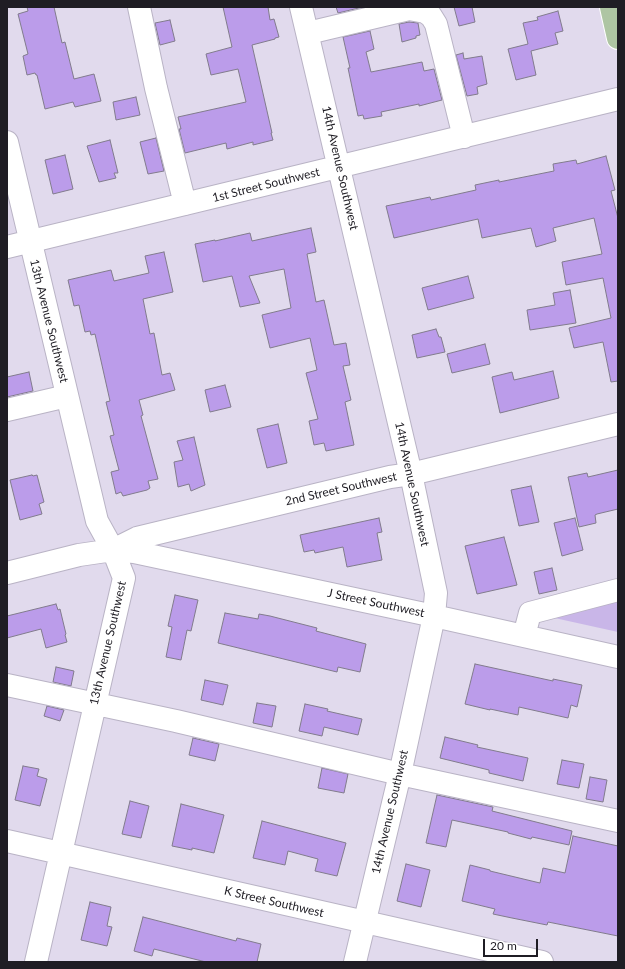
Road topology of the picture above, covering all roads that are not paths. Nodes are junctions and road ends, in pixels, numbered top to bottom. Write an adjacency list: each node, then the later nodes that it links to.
1 (139, 7): 10 (street)
2 (301, 7): 4 (street, 14th Avenue Southwest)
3 (611, 7): 5 (main road)
4 (308, 34): 7 (street); 9 (street, 14th Avenue Southwest)
5 (618, 38)
6 (618, 99): 7 (street, 1st Street Southwest)
7 (464, 137): 9 (street, 1st Street Southwest)
8 (7, 142): 11 (street, 13th Avenue Southwest)
9 (340, 167): 10 (street, 1st Street Southwest); 16 (street, 14th Avenue Southwest)
10 (185, 204): 11 (street, 1st Street Southwest)
11 (30, 241): 12 (street, 1st Street Southwest); 13 (street, 13th Avenue Southwest)
12 (7, 247)
13 (67, 396): 14 (street); 17 (street, 13th Avenue Southwest)
14 (7, 410)
15 (618, 424): 16 (street, 2nd Street Southwest)
16 (411, 474): 17 (street, 2nd Street Southwest); 20 (street, 14th Avenue Southwest)
17 (124, 551): 18 (street, 2nd Street Southwest); 20 (street, J Street Southwest); 24 (street, 13th Avenue Southwest)
18 (7, 573)
19 (618, 590): 21 (street)
20 (434, 616): 21 (street, J Street Southwest); 25 (street, 14th Avenue Southwest)
21 (524, 636): 22 (street, J Street Southwest)
22 (618, 657)
23 (7, 685): 24 (street)
24 (94, 704): 25 (street); 28 (street, 13th Avenue Southwest)
25 (400, 774): 26 (street); 29 (street, 14th Avenue Southwest)
26 (618, 821)
27 (7, 840): 28 (street, K Street Southwest)
28 (62, 853): 29 (street, K Street Southwest); 30 (street, 13th Avenue Southwest)
29 (365, 923): 31 (street, 14th Avenue Southwest); 32 (street, K Street Southwest)
30 (36, 962)
31 (355, 962)
32 (542, 962)

